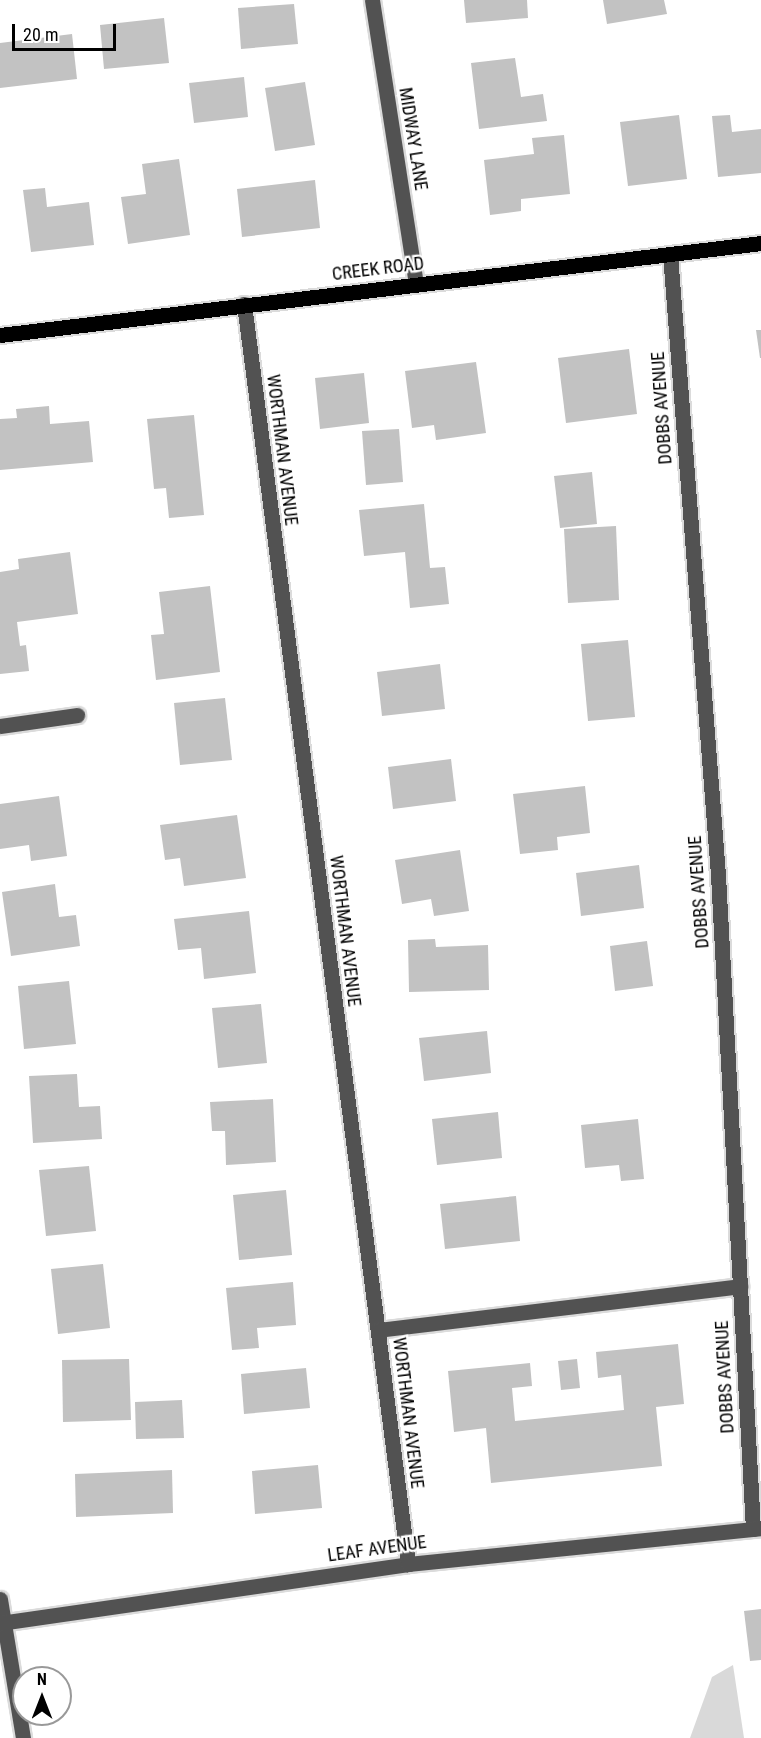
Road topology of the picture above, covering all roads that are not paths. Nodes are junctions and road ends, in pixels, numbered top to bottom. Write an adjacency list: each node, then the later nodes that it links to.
1 (372, 0): 4 (street, MIDWAY LANE)
2 (761, 243): 3 (main road, CREEK ROAD)
3 (670, 254): 4 (main road, CREEK ROAD); 9 (street, DOBBS AVENUE)
4 (416, 284): 5 (main road, CREEK ROAD)
5 (244, 304): 6 (main road, CREEK ROAD); 10 (street, WORTHMAN AVENUE)
6 (0, 335)
7 (77, 715): 8 (street)
8 (0, 726)
9 (740, 1286): 10 (street); 11 (street, DOBBS AVENUE)
10 (378, 1330): 12 (street, WORTHMAN AVENUE)
11 (757, 1528): 12 (street, LEAF AVENUE)
12 (408, 1564): 14 (street, LEAF AVENUE)
13 (0, 1599): 14 (street)
14 (1, 1623): 15 (street)
15 (23, 1738)

